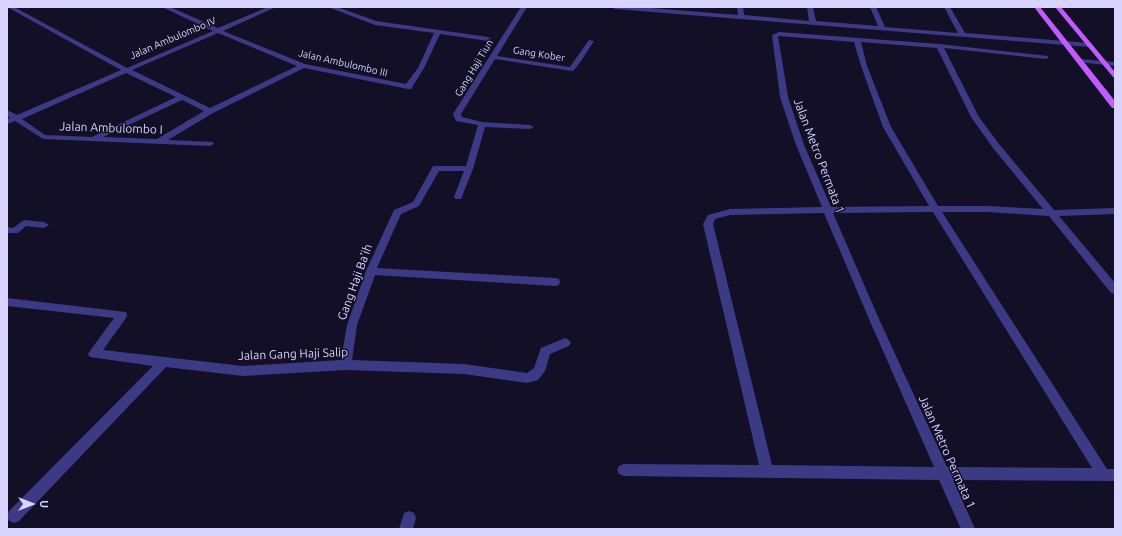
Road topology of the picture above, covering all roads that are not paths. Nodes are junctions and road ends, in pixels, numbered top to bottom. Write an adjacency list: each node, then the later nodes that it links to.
1 (9, 7): 32 (street)
2 (165, 7): 17 (street, Jalan Ambulombo III)
3 (273, 7): 17 (street, Jalan Ambulombo IV)
4 (331, 7): 18 (street)
5 (524, 7): 26 (street, Gang Haji Tiun)
6 (615, 7): 13 (street)
7 (740, 7): 14 (street)
8 (810, 7): 15 (street)
9 (873, 7): 16 (street)
10 (947, 7): 19 (street)
11 (1037, 7): 23 (main road)
12 (1058, 7): 24 (main road)
13 (664, 9): 14 (street)
14 (741, 17): 15 (street)
15 (813, 23): 16 (street)
16 (882, 28): 19 (street)
17 (216, 30): 31 (street, Jalan Ambulombo III); 32 (street, Jalan Ambulombo IV)
18 (437, 32): 20 (street); 31 (street, Jalan Ambulombo III)
19 (964, 35): 23 (street)
20 (488, 39)
21 (857, 40): 25 (street, Jalan Metro Permata 1); 47 (street, Jalan Metro Permata 1); 48 (street)
22 (591, 41): 26 (street, Gang Kober)
23 (1066, 43): 24 (street); 28 (main road)
24 (1090, 45): 29 (main road)
25 (939, 46): 27 (street, Jalan Metro Permata 1); 50 (street)
26 (493, 57): 40 (street, Gang Haji Tiun)
27 (1046, 57)
28 (1080, 61): 29 (street); 35 (main road)
29 (1104, 63): 30 (street); 33 (main road)
30 (1115, 64)
31 (303, 66): 36 (street)
32 (126, 70): 34 (street); 38 (street)
33 (1115, 76)
34 (182, 97): 36 (street); 42 (street)
35 (1115, 106)
36 (210, 111): 43 (street)
37 (7, 112): 38 (street, Jalan Ambulombo I)
38 (16, 118): 39 (street); 42 (street, Jalan Ambulombo I)
39 (7, 122)
40 (482, 124): 41 (street); 45 (street)
41 (530, 127)
42 (93, 139): 43 (street, Jalan Ambulombo I)
43 (160, 142): 44 (street, Jalan Ambulombo I)
44 (210, 144)
45 (469, 169): 46 (street); 53 (street, Gang Haji Ba'ih)
46 (458, 197)
47 (827, 210): 48 (street); 61 (street); 62 (street, Jalan Metro Permata 1)
48 (936, 210): 50 (street); 63 (street)
49 (1115, 211): 50 (street)
50 (1052, 213): 55 (street)
51 (44, 225): 52 (street)
52 (7, 230)
53 (371, 271): 54 (street); 59 (street, Gang Haji Ba'ih)
54 (555, 282)
55 (1115, 290)
56 (7, 302): 58 (street, Jalan Gang Haji Salip)
57 (564, 343): 59 (street, Jalan Gang Haji Salip)
58 (164, 362): 59 (street, Jalan Gang Haji Salip); 64 (street)
59 (346, 365)
60 (624, 470): 61 (street)
61 (767, 471): 62 (street)
62 (944, 473): 63 (street); 65 (street, Jalan Metro Permata 1)
63 (1109, 475)
64 (14, 516)
65 (968, 529)

